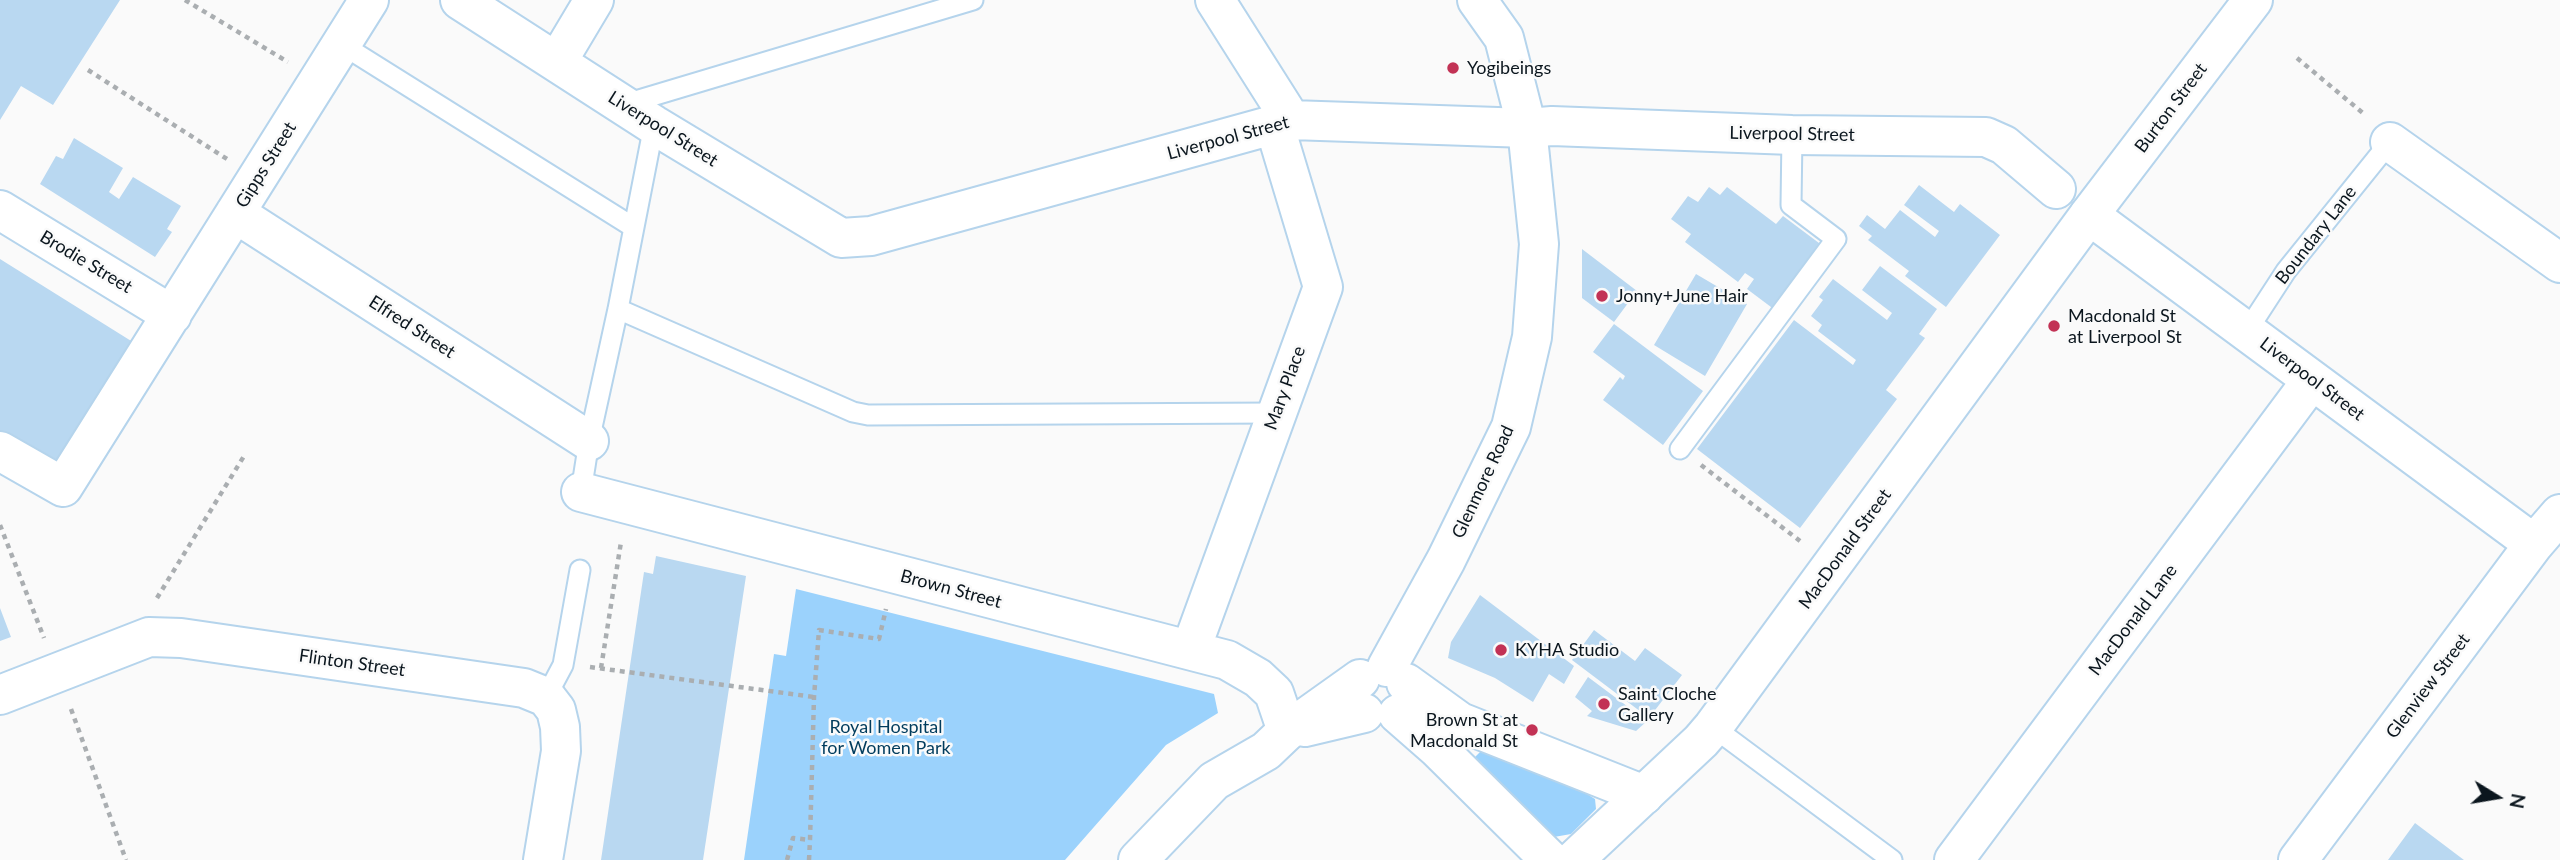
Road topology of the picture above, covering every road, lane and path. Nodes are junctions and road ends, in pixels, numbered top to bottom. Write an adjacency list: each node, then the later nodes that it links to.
1 (185, 0): 13 (path)
2 (369, 0): 9 (street, Gipps Street)
3 (460, 0): 11 (street, Liverpool Street)
4 (594, 0): 11 (street)
5 (973, 0): 14 (lane)
6 (1215, 0): 15 (street, Mary Place)
7 (1477, 0): 17 (street, Glenmore Road)
8 (2253, 0): 24 (street, Burton Street)
9 (341, 44): 13 (street, Gipps Street); 25 (lane)
10 (2297, 58): 19 (path)
11 (557, 62): 14 (street, Liverpool Street)
12 (88, 70): 20 (path)
13 (318, 80): 20 (street, Gipps Street)
14 (622, 105): 16 (street, Liverpool Street)
15 (1282, 122): 16 (street, Liverpool Street); 17 (street, Liverpool Street); 31 (street, Mary Place)
16 (654, 125): 25 (lane)
17 (1527, 128): 18 (street, Liverpool Street); 45 (street, Glenmore Road)
18 (1792, 135): 21 (street, Liverpool Street); 33 (lane)
19 (2389, 142): 26 (street); 29 (lane, Boundary Lane)
20 (257, 178): 23 (street, Gipps Street)
21 (2056, 189)
22 (0, 210): 28 (street, Brodie Street)
23 (235, 213): 28 (street, Gipps Street); 32 (street, Elfred Street)
24 (2089, 215): 29 (street, Liverpool Street); 49 (street, MacDonald Street)
25 (633, 227): 27 (lane)
26 (2560, 263)
27 (618, 309): 31 (lane); 32 (lane)
28 (167, 322): 34 (street, Gipps Street)
29 (2247, 331): 30 (street, Liverpool Street)
30 (2312, 380): 39 (street, Liverpool Street); 60 (street, MacDonald Lane)
31 (1275, 414): 44 (street, Mary Place)
32 (589, 442): 36 (lane)
33 (1680, 449): 38 (path)
34 (0, 451)
35 (244, 456): 42 (path)
36 (581, 492): 44 (street, Brown Street)
37 (2560, 514): 39 (street, Glenview Street)
38 (1800, 541)
39 (2535, 544): 61 (street, Glenview Street)
40 (618, 562): 48 (path)
41 (580, 570): 47 (lane)
42 (149, 637): 46 (street, Flinton Street); 47 (street, Flinton Street)
43 (878, 639): 48 (path)
44 (1191, 649): 50 (street, Brown Street)
45 (1383, 691): 50 (street); 51 (street); 57 (street)
46 (0, 695)
47 (546, 697): 53 (street)
48 (814, 698): 52 (path)
49 (1713, 727): 51 (street, MacDonald Street); 59 (lane)
50 (1287, 731): 56 (street)
51 (1644, 795): 58 (street, MacDonald Street)
52 (810, 840): 54 (path); 55 (path)
53 (543, 860)
54 (788, 860)
55 (809, 860)
56 (1138, 860)
57 (1550, 860)
58 (1574, 860)
59 (1892, 860)
60 (1954, 860)
61 (2298, 860)

